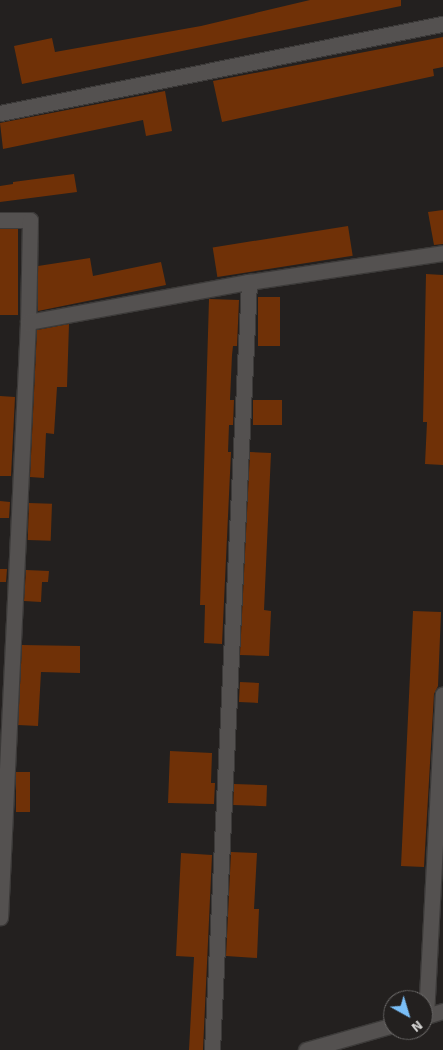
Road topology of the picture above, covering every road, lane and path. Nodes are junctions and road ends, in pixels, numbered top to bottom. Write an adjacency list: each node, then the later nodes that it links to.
1 (443, 24): 2 (street)
2 (0, 113)
3 (0, 220): 6 (street)
4 (443, 253): 5 (street)
5 (249, 282): 6 (street); 11 (street)
6 (28, 322): 8 (street)
7 (443, 694): 9 (street)
8 (0, 917)
9 (426, 990)
10 (383, 1028): 12 (street)
11 (212, 1050)
12 (306, 1050)

